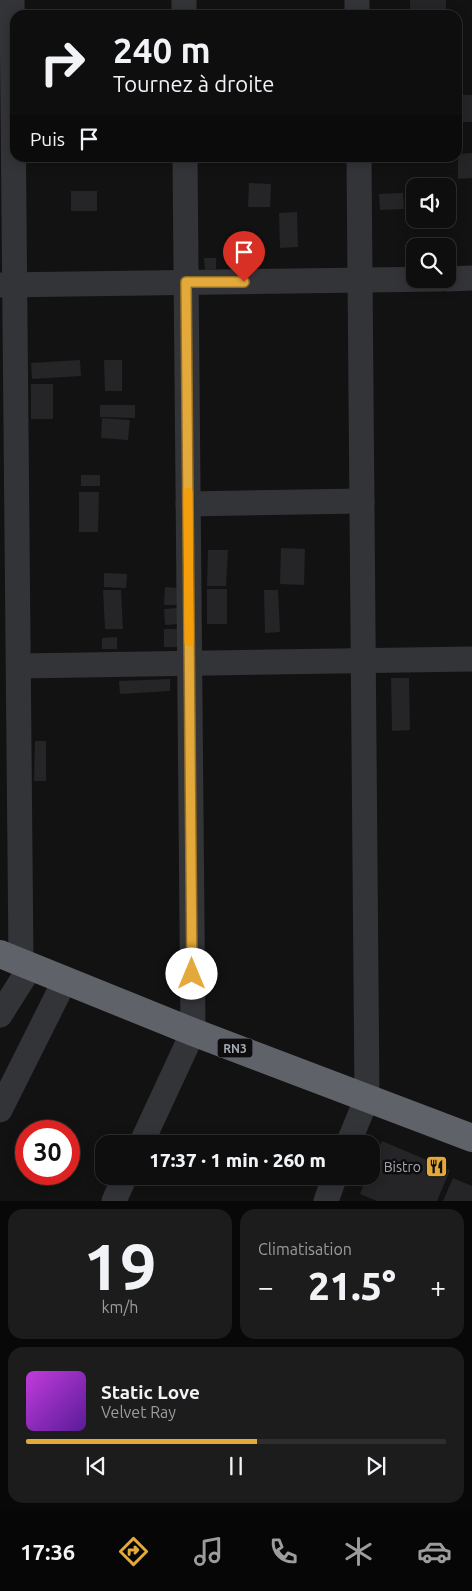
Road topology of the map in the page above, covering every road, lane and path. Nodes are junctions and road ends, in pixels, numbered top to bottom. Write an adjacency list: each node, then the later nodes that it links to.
1 (10, 142): 9 (street)
2 (185, 162): 8 (street)
3 (359, 162): 7 (street)
4 (472, 278): 6 (street)
5 (406, 279): 7 (street)
6 (456, 279)
7 (360, 280): 8 (street); 10 (street)
8 (186, 282): 9 (street); 11 (street)
9 (8, 285): 15 (street)
10 (362, 501): 11 (street); 13 (street)
11 (188, 504): 14 (street)
12 (472, 659): 13 (street)
13 (363, 661): 14 (street); 20 (street)
14 (190, 664): 15 (street); 19 (street)
15 (19, 666): 16 (street)
16 (17, 961): 17 (highway, RN3); 18 (street)
17 (65, 980): 19 (highway, RN3); 21 (street)
18 (0, 1015)
19 (193, 1032): 20 (highway, RN3); 22 (street)
20 (367, 1098): 23 (street); 24 (highway, RN3)
21 (0, 1110)
22 (144, 1135)
23 (352, 1135)
24 (472, 1138)
25 (121, 1185): 27 (street)
26 (332, 1185): 28 (street)
27 (114, 1201)
28 (326, 1201)

